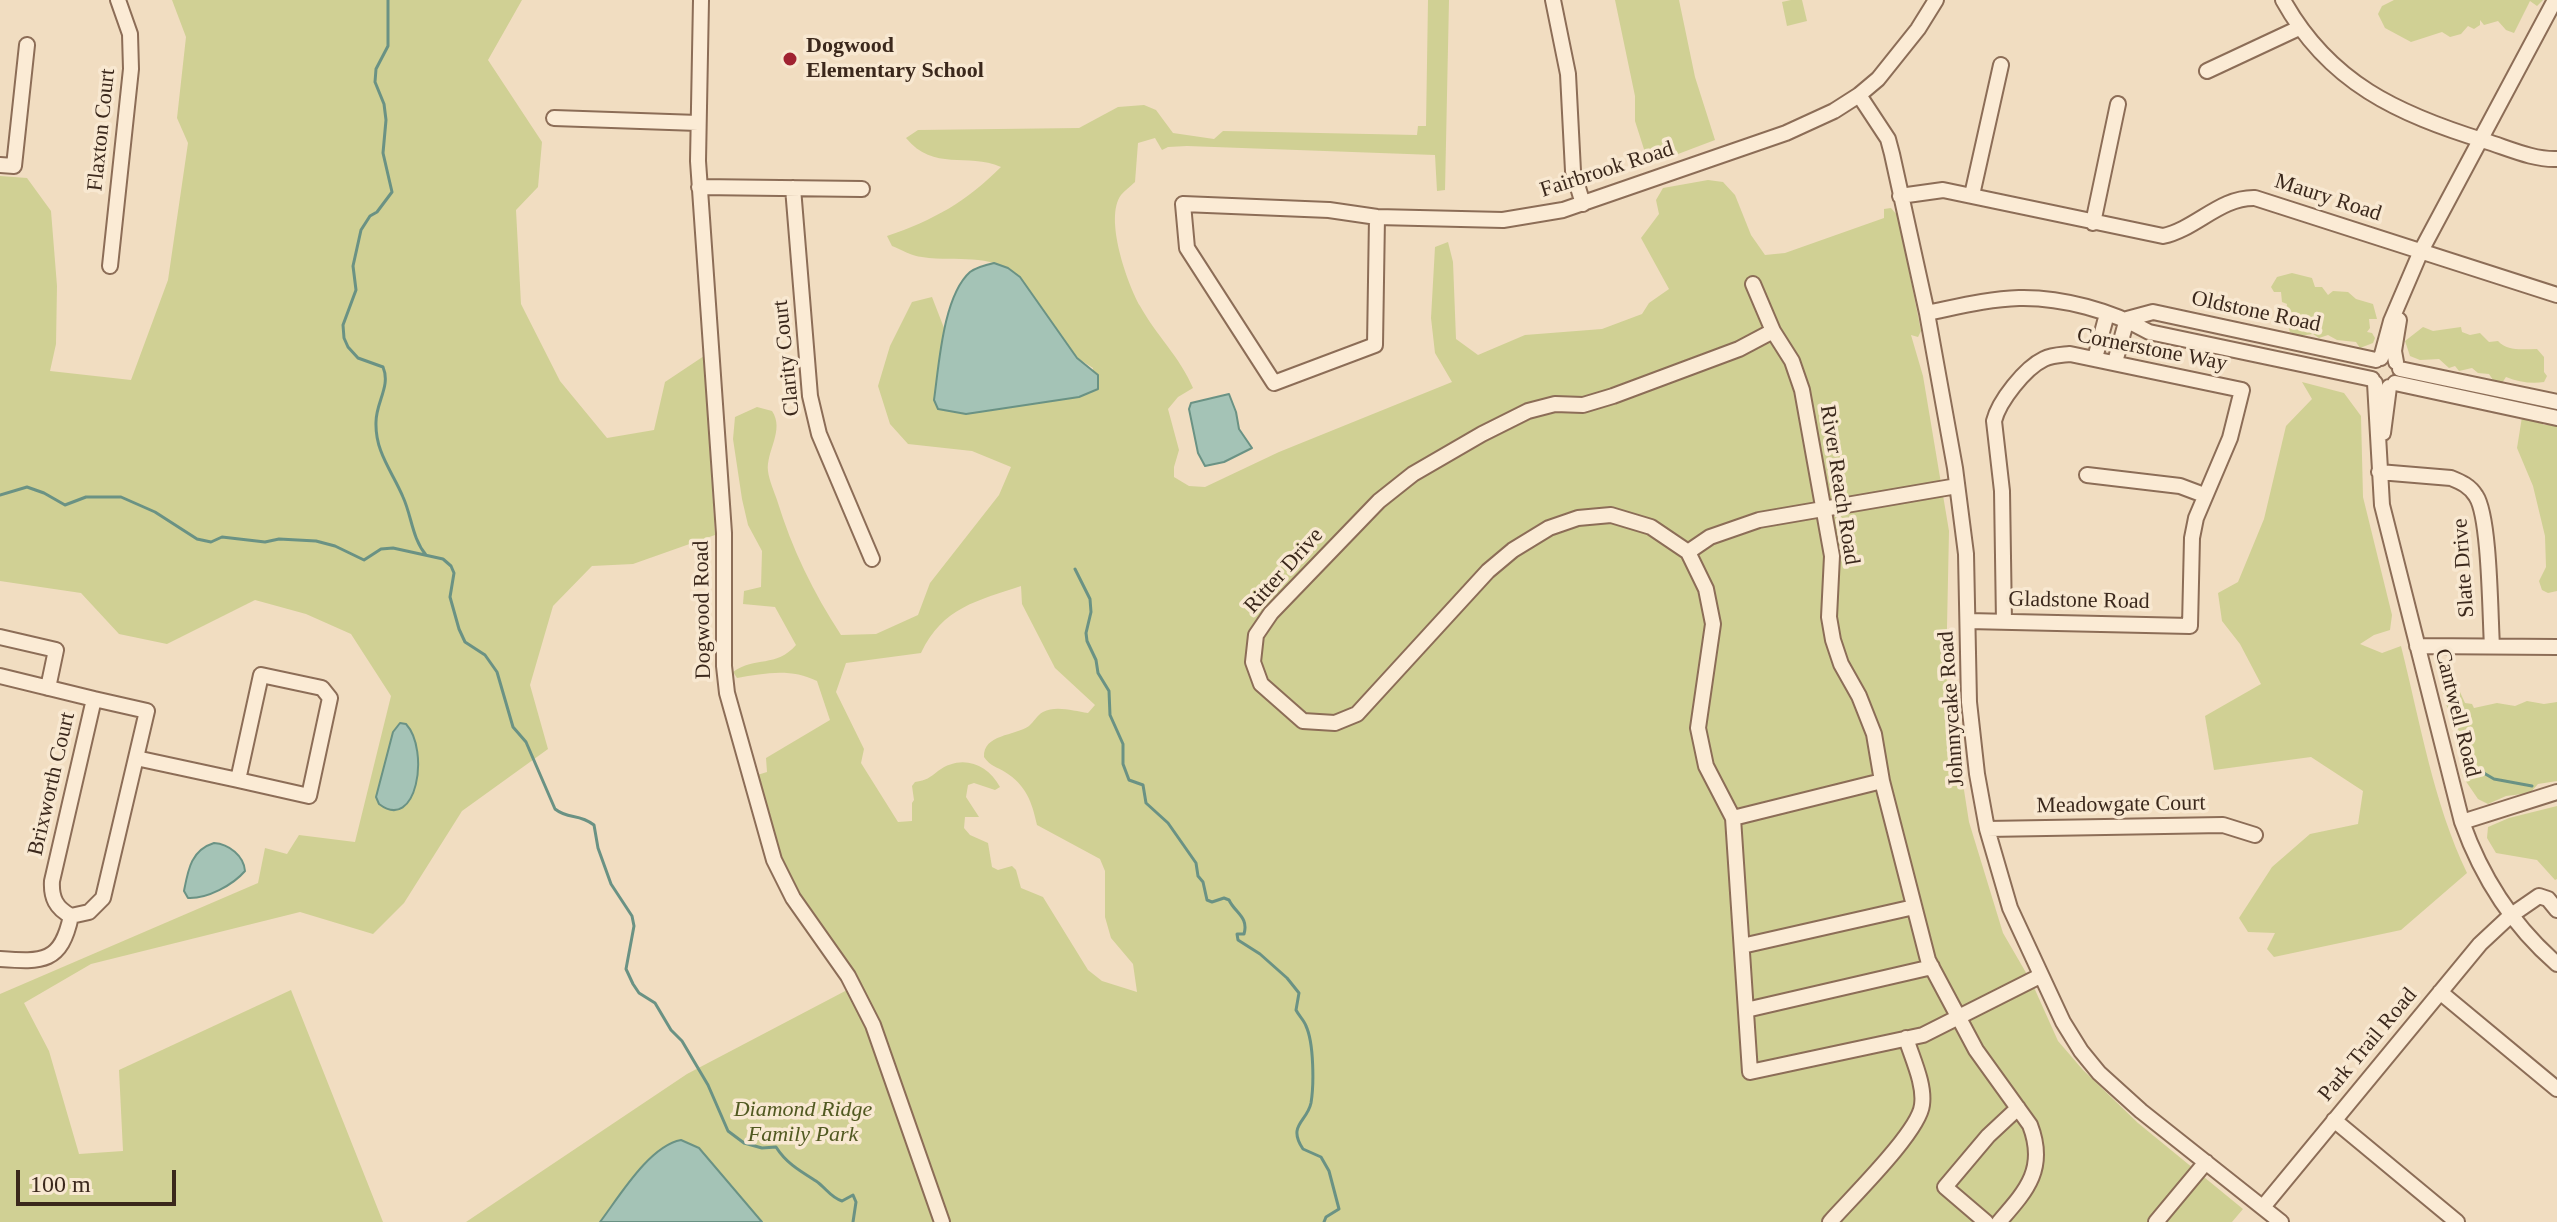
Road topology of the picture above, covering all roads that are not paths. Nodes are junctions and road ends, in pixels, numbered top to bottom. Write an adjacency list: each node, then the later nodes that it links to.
1 (118, 0): 27 (street, Flaxton Court)
2 (701, 0): 14 (street, Dogwood Road)
3 (1553, 0): 23 (street)
4 (1936, 0): 11 (street, Fairbrook Road)
5 (2283, 0): 7 (street)
6 (2555, 0): 15 (street)
7 (2299, 28): 10 (street); 15 (street)
8 (27, 45): 17 (street)
9 (2001, 65): 21 (street)
10 (2207, 71)
11 (1859, 95): 22 (street, Johnnycake Road); 23 (street, Fairbrook Road)
12 (2118, 104): 25 (street)
13 (554, 118): 14 (street)
14 (698, 123): 18 (street, Dogwood Road)
15 (2480, 140): 16 (street); 26 (street)
16 (2557, 159)
17 (7, 166)
18 (699, 187): 19 (street); 85 (street, Dogwood Road)
19 (793, 188): 20 (street); 48 (street, Clarity Court)
20 (862, 189)
21 (1972, 195): 22 (street, Maury Road); 25 (street, Maury Road)
22 (1900, 196): 31 (street, Johnnycake Road)
23 (1583, 204): 24 (street, Fairbrook Road)
24 (1377, 217): 24 (street, Fairbrook Road)
25 (2093, 223): 26 (street, Maury Road)
26 (2421, 251): 29 (street, Maury Road); 30 (street)
27 (110, 266)
28 (1753, 284): 34 (street, River Reach Road)
29 (2557, 295)
30 (2400, 304): 36 (street); 38 (street)
31 (1927, 313): 32 (street, Oldstone Road); 44 (street, Johnnycake Road)
32 (2107, 314): 33 (street, Oldstone Road); 35 (street)
33 (2127, 319): 36 (street, Oldstone Road); 37 (street); 39 (street, Oldstone Road)
34 (1773, 331): 46 (street, River Reach Road); 47 (street, Ritter Drive)
35 (2095, 358): 37 (street, Cornerstone Way); 50 (street, Cornerstone Way)
36 (2378, 359): 38 (street); 39 (street)
37 (2115, 362): 45 (street, Cornerstone Way)
38 (2398, 365): 39 (street); 40 (street)
39 (2383, 383): 41 (street, Oldstone Road); 42 (street, Cantwell Road)
40 (2557, 402)
41 (2557, 418)
42 (2379, 472): 53 (street, Cantwell Road); 54 (street, Slate Drive)
43 (2087, 475): 45 (street)
44 (1957, 486): 46 (street); 49 (street, Johnnycake Road)
45 (2204, 495): 51 (street, Cornerstone Way)
46 (1825, 509): 47 (street); 61 (street, River Reach Road)
47 (1688, 552): 63 (street)
48 (872, 559)
49 (1968, 621): 50 (street, Gladstone Road); 65 (street, Johnnycake Road)
50 (2004, 622): 51 (street, Gladstone Road)
51 (2190, 626)
52 (0, 637): 57 (street)
53 (2417, 646): 54 (street); 64 (street, Cantwell Road)
54 (2492, 646): 55 (street)
55 (2557, 647)
56 (0, 676): 57 (street)
57 (48, 688): 58 (street)
58 (94, 699): 59 (street, Brixworth Court); 69 (street, Brixworth Court)
59 (136, 758): 60 (street); 69 (street, Brixworth Court)
60 (238, 780): 60 (street)
61 (1882, 781): 63 (street); 67 (street, River Reach Road)
62 (2557, 792): 64 (street)
63 (1733, 818): 71 (street)
64 (2462, 822): 70 (street, Cantwell Road)
65 (1987, 829): 66 (street, Meadowgate Court); 75 (street, Johnnycake Road)
66 (2255, 835)
67 (1914, 907): 71 (street); 74 (street, River Reach Road)
68 (2557, 910): 70 (street, Park Trail Road)
69 (71, 916): 72 (street)
70 (2510, 916): 73 (street, Cantwell Road); 76 (street, Park Trail Road)
71 (1742, 946): 77 (street)
72 (0, 959)
73 (2557, 964)
74 (1932, 967): 77 (street); 78 (street, River Reach Road)
75 (2040, 976): 78 (street); 83 (street, Johnnycake Road)
76 (2440, 992): 80 (street); 82 (street, Park Trail Road)
77 (1746, 1010): 79 (street)
78 (1959, 1016): 79 (street); 81 (street, River Reach Road)
79 (1906, 1038): 86 (street)
80 (2557, 1089)
81 (2018, 1108): 87 (street); 88 (street, River Reach Road)
82 (2334, 1120): 84 (street, Park Trail Road); 91 (street)
83 (2206, 1162): 84 (street, Johnnycake Road); 89 (street)
84 (2263, 1207): 90 (street, Johnnycake Road)
85 (942, 1222)
86 (1830, 1222)
87 (1986, 1222)
88 (1999, 1222)
89 (2156, 1222)
90 (2281, 1222)
91 (2457, 1222)

